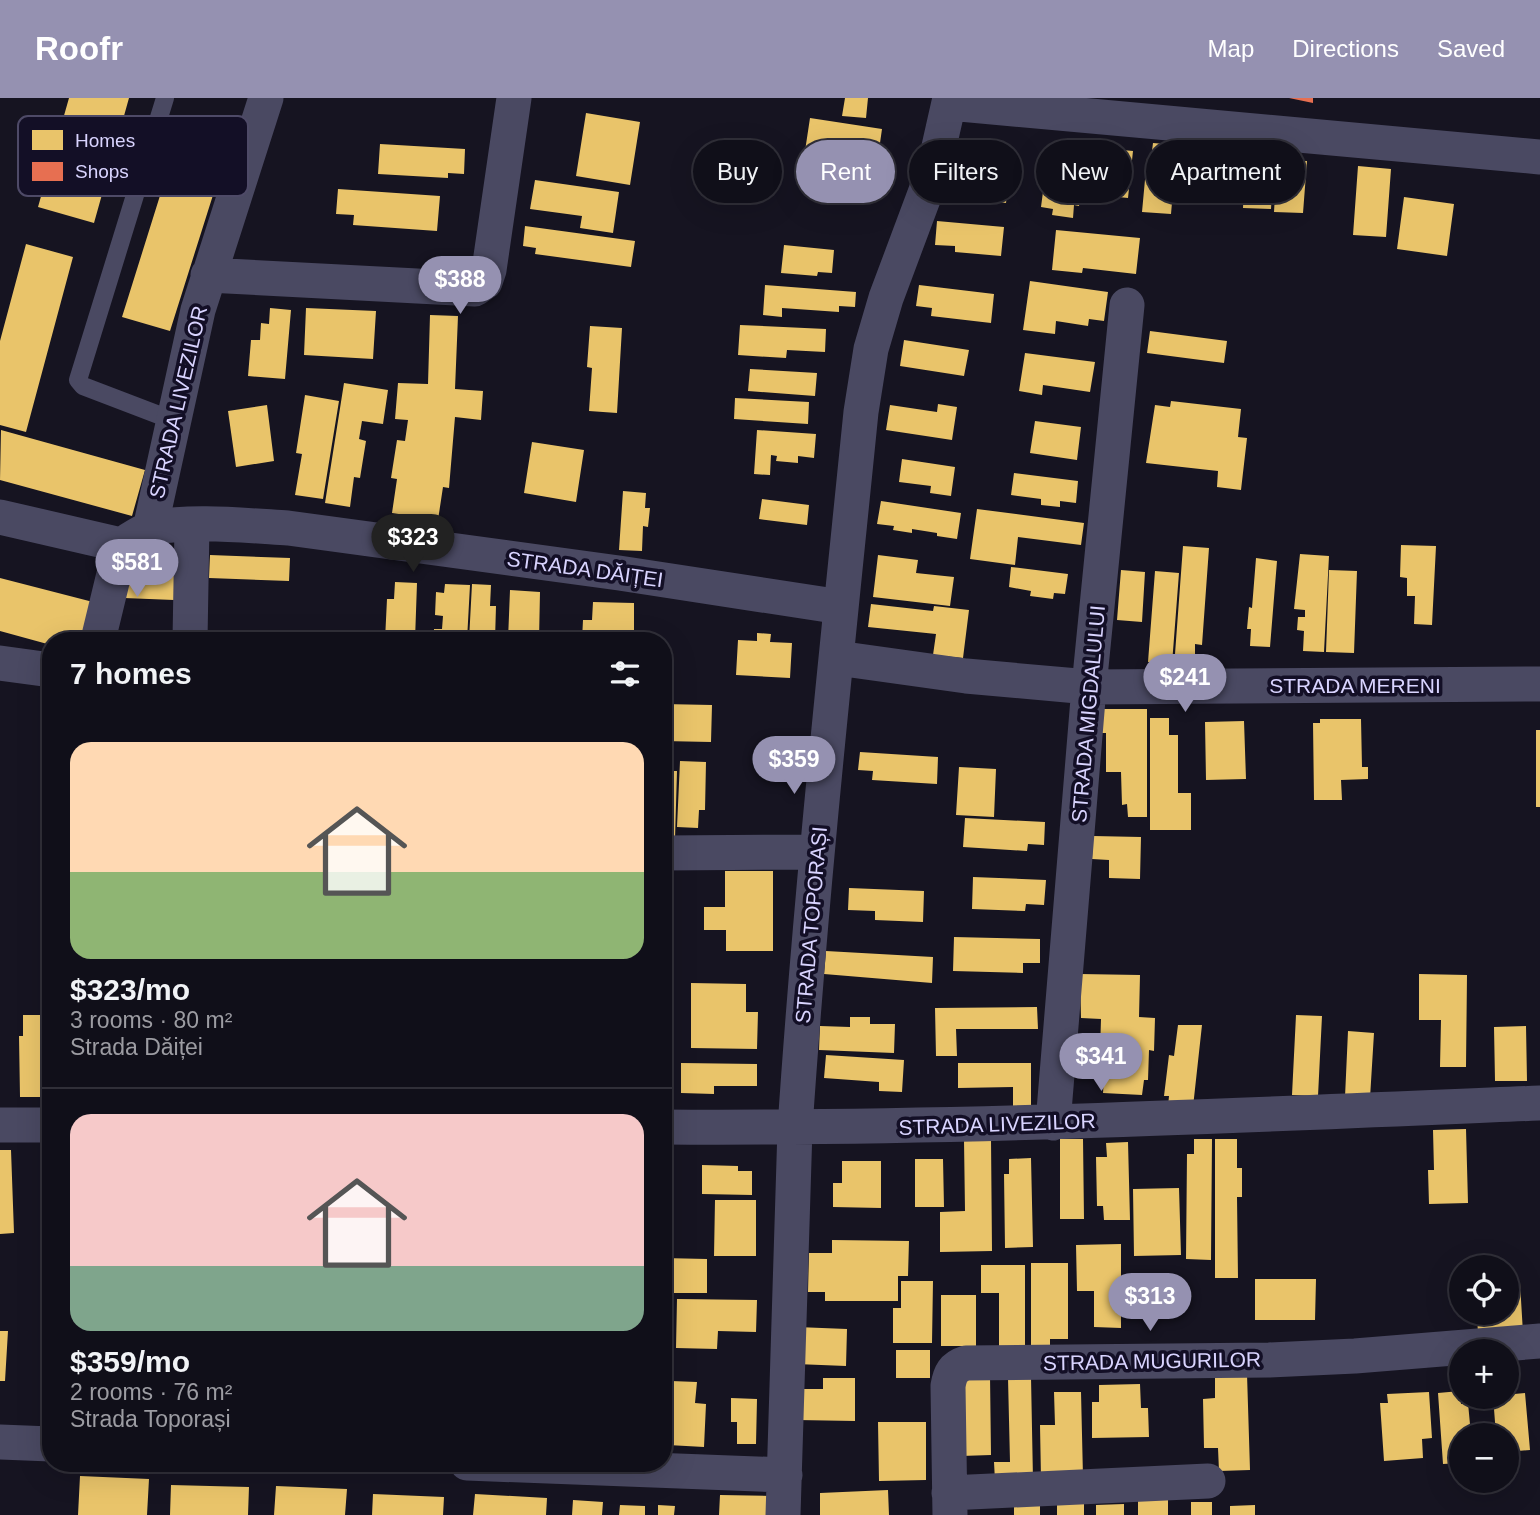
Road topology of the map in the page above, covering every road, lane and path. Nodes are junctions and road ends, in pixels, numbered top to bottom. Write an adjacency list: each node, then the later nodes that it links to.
1 (165, 98): 5 (lane)
2 (266, 98): 6 (street, STRADA LIVEZILOR)
3 (514, 98): 10 (street, STRADA LIVEZILOR)
4 (949, 100): 7 (street); 16 (street, STRADA TOPORAȘI)
5 (159, 116)
6 (248, 153)
7 (1540, 158)
8 (135, 196): 12 (lane)
9 (234, 196): 10 (street, STRADA LIVEZILOR)
10 (208, 275): 12 (street, STRADA LIVEZILOR)
11 (1128, 305): 23 (street, STRADA MIGDALULUI)
12 (172, 420): 15 (street, STRADA LIVEZILOR)
13 (0, 517): 15 (street, STRADA DĂIȚEI)
14 (192, 525): 15 (street, STRADA DĂIȚEI); 16 (street, STRADA DĂIȚEI); 18 (street)
15 (135, 537): 17 (street, STRADA LIVEZILOR)
16 (841, 607): 19 (street, STRADA TOPORAȘI)
17 (101, 632)
18 (190, 632)
19 (836, 658): 23 (street, STRADA MERENI); 24 (street, STRADA TOPORAȘI)
20 (0, 663): 21 (street)
21 (42, 669)
22 (1540, 684): 23 (street, STRADA MERENI)
23 (1089, 687): 27 (street, STRADA MIGDALULUI)
24 (817, 852): 25 (street); 31 (street, STRADA TOPORAȘI)
25 (672, 853)
26 (1540, 1103): 27 (street, STRADA LIVEZILOR)
27 (1053, 1123): 31 (street, STRADA LIVEZILOR)
28 (0, 1125): 29 (street)
29 (42, 1125)
30 (672, 1128): 31 (street, STRADA LIVEZILOR)
31 (795, 1128): 36 (street, STRADA TOPORAȘI)
32 (1540, 1341): 38 (street, STRADA MUGURILOR)
33 (0, 1441): 34 (street)
34 (42, 1443)
35 (672, 1471): 36 (street)
36 (785, 1475): 39 (street, STRADA TOPORAȘI)
37 (1208, 1481): 38 (street)
38 (949, 1504)
39 (783, 1515)

